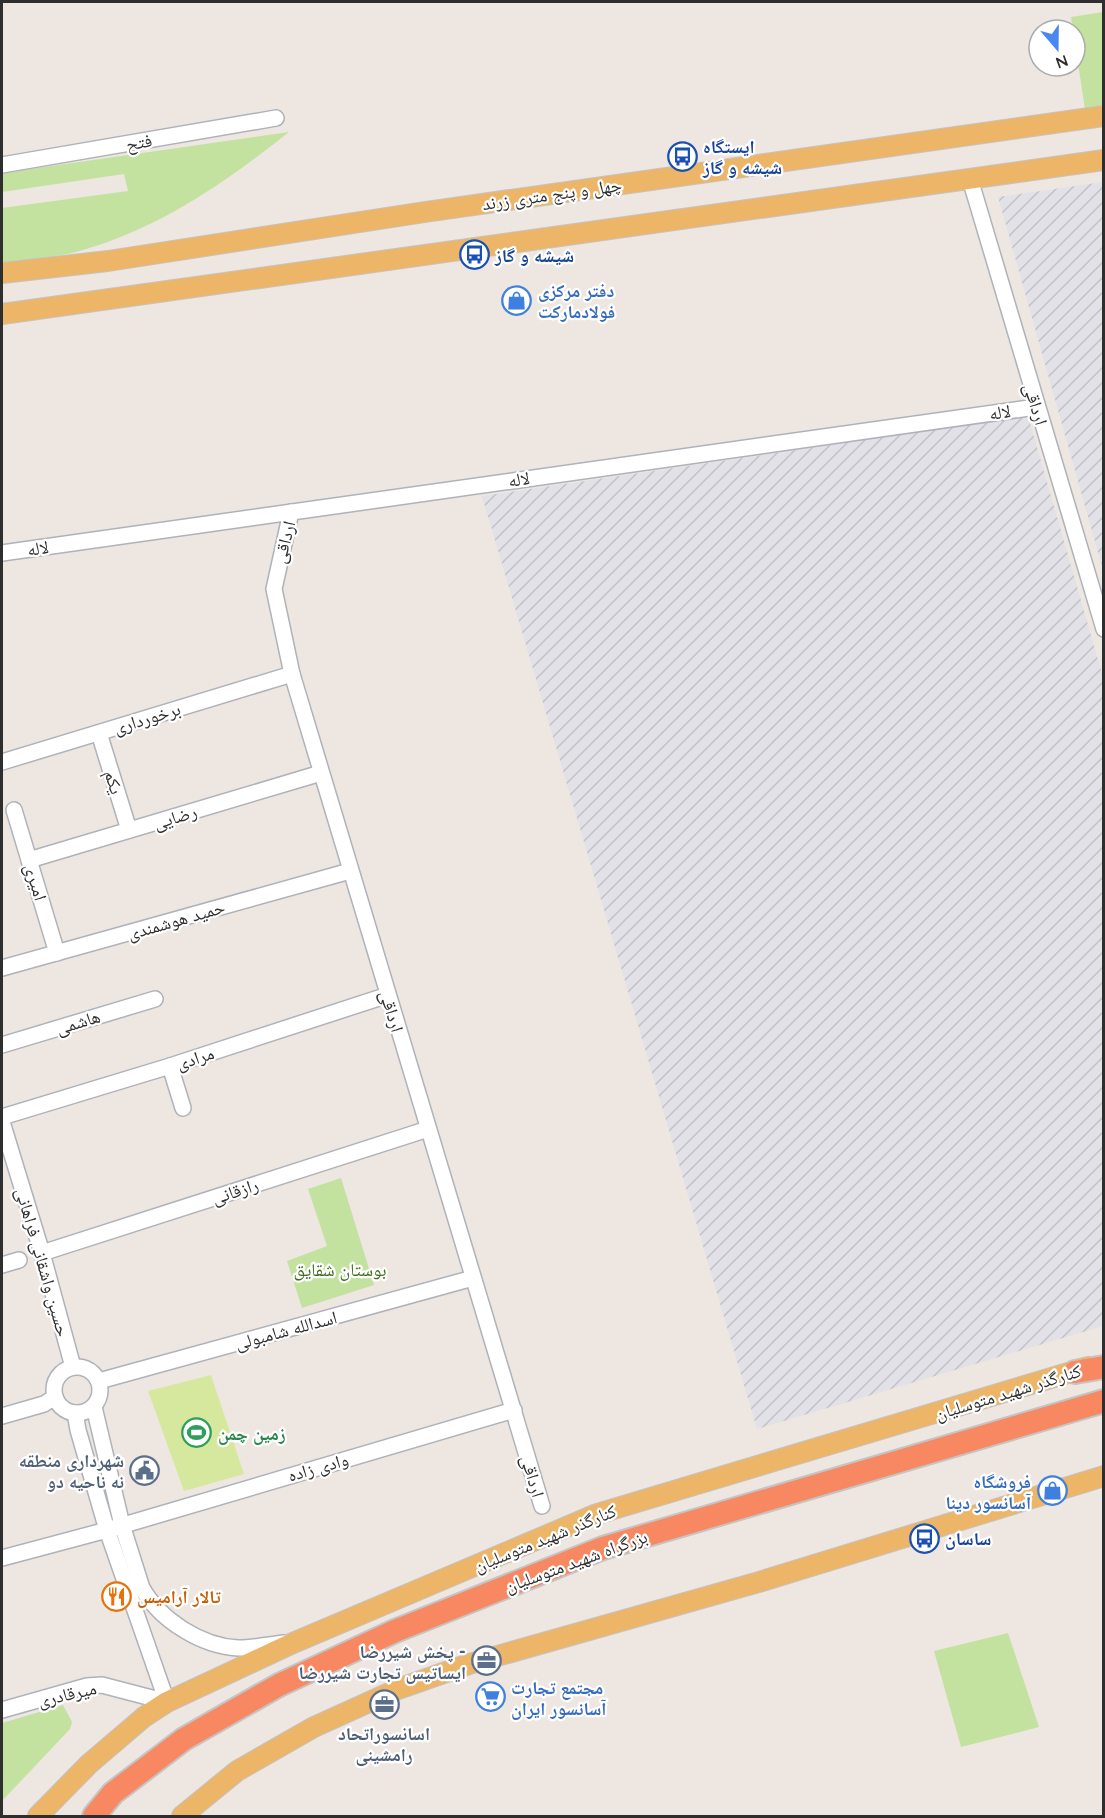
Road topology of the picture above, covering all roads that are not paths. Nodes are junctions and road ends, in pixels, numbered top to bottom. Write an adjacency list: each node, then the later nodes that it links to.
1 (1104, 116): 6 (main road, چهل و پنج متری زرند)
2 (276, 118): 4 (street, فتح)
3 (1104, 160): 5 (main road)
4 (2, 165)
5 (970, 179): 7 (main road); 8 (street, ارداقی)
6 (2, 273)
7 (2, 314)
8 (1036, 407): 9 (street, لاله); 11 (street, ارداقی)
9 (291, 512): 10 (street, لاله); 12 (street, ارداقی)
10 (2, 553)
11 (1104, 629)
12 (292, 674): 13 (street, برخورداری); 15 (street, ارداقی)
13 (99, 733): 14 (street, برخورداری); 17 (street, یکم)
14 (2, 762)
15 (321, 773): 17 (street, رضایی); 19 (street, ارداقی)
16 (14, 810): 18 (street, امیری)
17 (129, 830): 18 (street, رضایی)
18 (29, 860): 20 (street, امیری)
19 (350, 871): 20 (street, حمید هوشمندی); 22 (street, ارداقی)
20 (57, 953): 21 (street, حمید هوشمندی)
21 (2, 968)
22 (388, 995): 25 (street, مرادی); 29 (street, ارداقی)
23 (155, 999): 24 (street, هاشمی)
24 (2, 1045)
25 (170, 1066): 26 (street); 27 (street, مرادی)
26 (183, 1108)
27 (2, 1117)
28 (2, 1122): 30 (street, حسین واشقانی فراهانی)
29 (428, 1129): 30 (street, رازقانی); 33 (street, ارداقی)
30 (42, 1253): 35 (street, حسین واشقانی فراهانی)
31 (20, 1260): 32 (street)
32 (2, 1265)
33 (472, 1278): 38 (street, اسدالله شامبولی); 42 (street, ارداقی)
34 (1104, 1362): 37 (main road, کنارگذر شهید متوسلیان)
35 (73, 1367): 38 (street); 39 (street)
36 (1104, 1367): 37 (highway)
37 (1075, 1372): 50 (main road, کنارگذر شهید متوسلیان)
38 (99, 1381): 41 (street)
39 (55, 1397): 43 (street); 44 (street)
40 (1104, 1401): 54 (highway, بزرگراه شهید متوسلیان)
41 (94, 1407): 43 (street); 47 (street)
42 (514, 1410): 46 (street, ارداقی); 47 (street, وادی زاده)
43 (75, 1413): 48 (street)
44 (2, 1416)
45 (1104, 1476): 55 (main road)
46 (542, 1506)
47 (123, 1525): 48 (street, وادی زاده); 50 (street)
48 (107, 1530): 49 (street); 51 (street)
49 (2, 1558)
50 (293, 1642): 51 (main road, کنارگذر شهید متوسلیان)
51 (167, 1702): 52 (street, میرقادری); 53 (main road, کنارگذر شهید متوسلیان)
52 (2, 1710)
53 (38, 1816)
54 (94, 1816)
55 (182, 1816)

